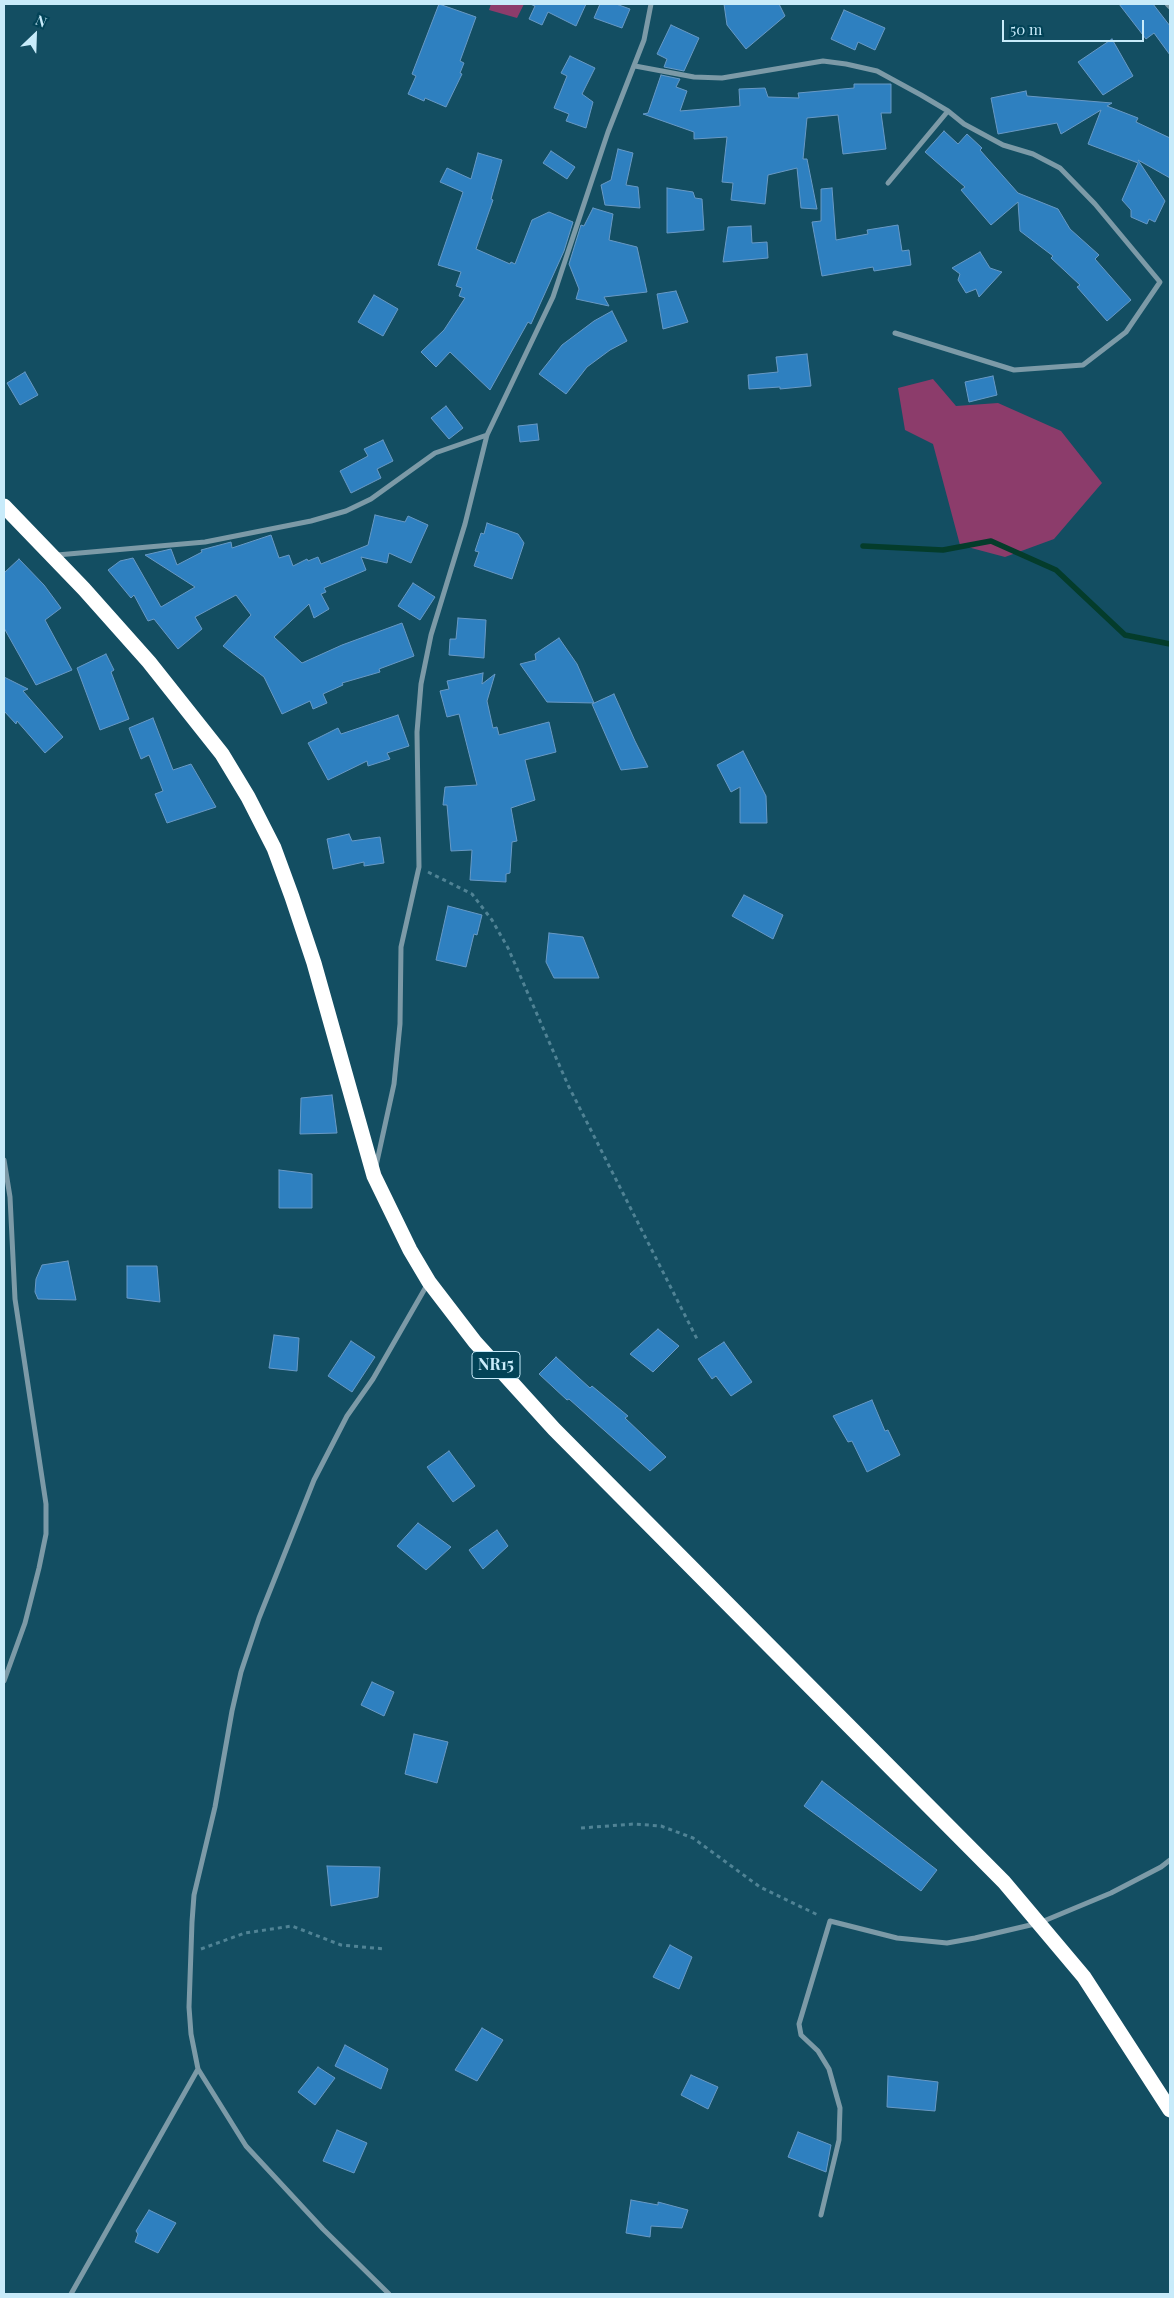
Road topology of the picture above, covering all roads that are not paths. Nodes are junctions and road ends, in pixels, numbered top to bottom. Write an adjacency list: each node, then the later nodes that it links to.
1 (651, 4): 4 (street)
2 (1167, 4): 3 (street)
3 (1170, 6)
4 (635, 66): 5 (street); 8 (street)
5 (948, 111): 6 (street); 7 (street)
6 (888, 183)
7 (895, 333)
8 (487, 435): 10 (street); 12 (street)
9 (4, 506): 10 (highway, NR15)
10 (52, 556): 12 (highway, NR15)
11 (4, 1160): 14 (street)
12 (374, 1176): 13 (highway, NR15)
13 (429, 1282): 16 (highway, NR15); 17 (street)
14 (4, 1681)
15 (1170, 1860): 16 (street)
16 (1039, 1923): 18 (highway, NR15); 19 (street)
17 (198, 2069): 20 (street); 21 (street)
18 (1170, 2110)
19 (821, 2215)
20 (71, 2294)
21 (389, 2294)

